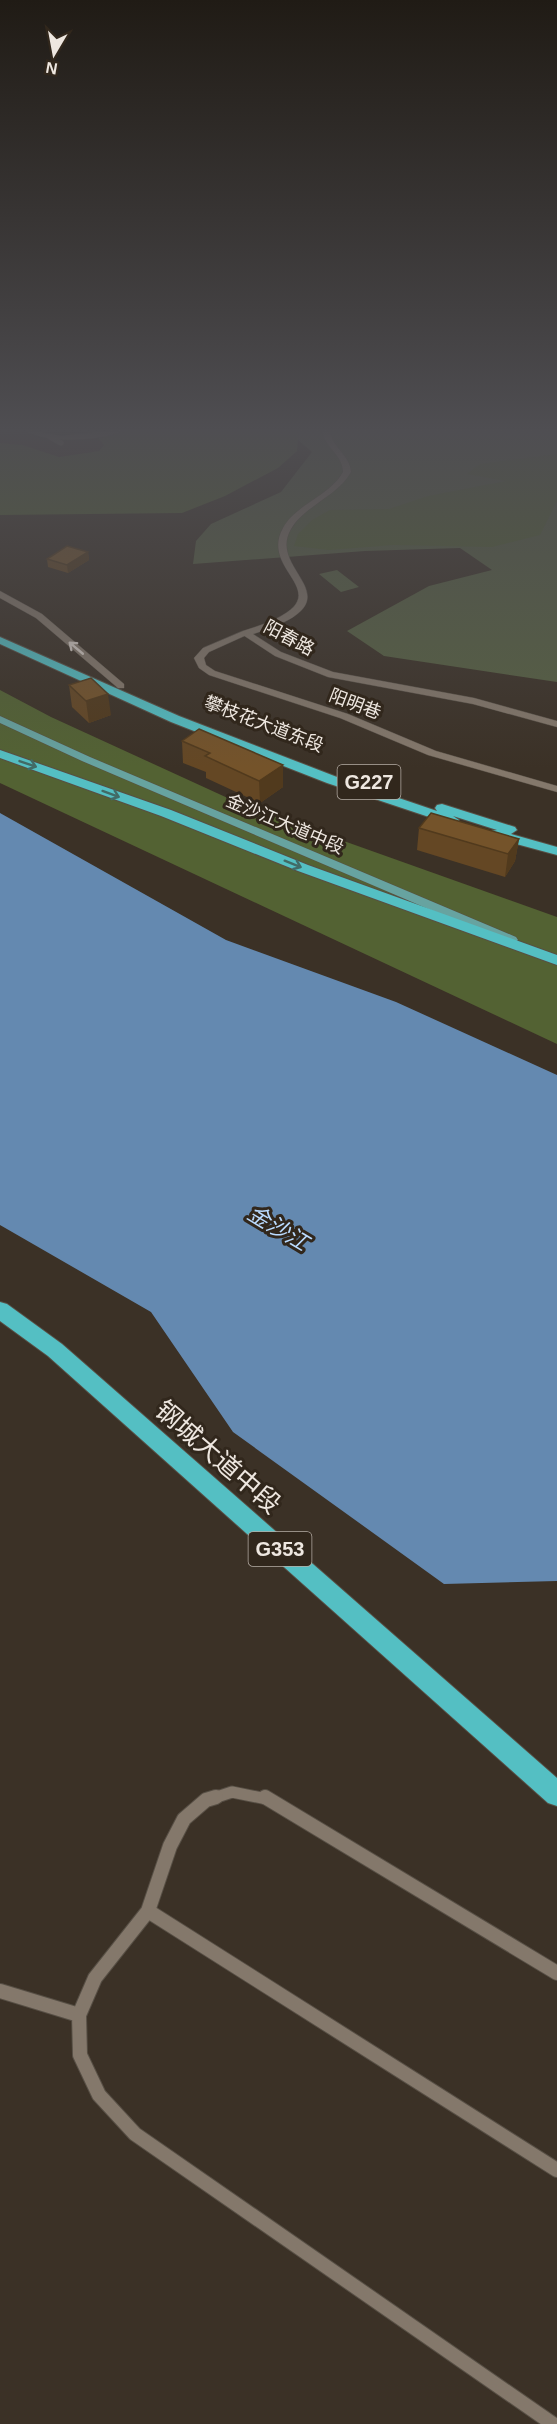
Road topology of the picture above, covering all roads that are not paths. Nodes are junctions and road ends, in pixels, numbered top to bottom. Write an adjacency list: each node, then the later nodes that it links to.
1 (281, 542): 4 (street, 阳春路)
2 (0, 594): 7 (street, one-way to 2)
3 (0, 633): 6 (highway, 攀枝花大道东段 / G227)
4 (246, 633): 9 (street, 阳春路); 11 (street, 阳明巷)
5 (0, 640): 6 (highway, G227)
6 (41, 655): 7 (highway, 攀枝花大道东段 / G227); 13 (highway, 攀枝花大道东段 / G227)
7 (121, 686): 12 (highway, 攀枝花大道东段 / G227)
8 (0, 719): 14 (main road, 金沙江大道中段)
9 (557, 724)
10 (0, 754): 14 (highway, one-way to 14)
11 (557, 789)
12 (557, 842)
13 (557, 851)
14 (476, 928): 15 (highway)
15 (557, 960)
16 (0, 1310): 17 (highway, 钢城大道中段 / G353)
17 (557, 1794)
18 (148, 1911): 19 (lane); 21 (lane); 22 (lane)
19 (557, 1972)
20 (0, 1991): 21 (lane)
21 (79, 2015): 23 (lane)
22 (557, 2170)
23 (553, 2424)

